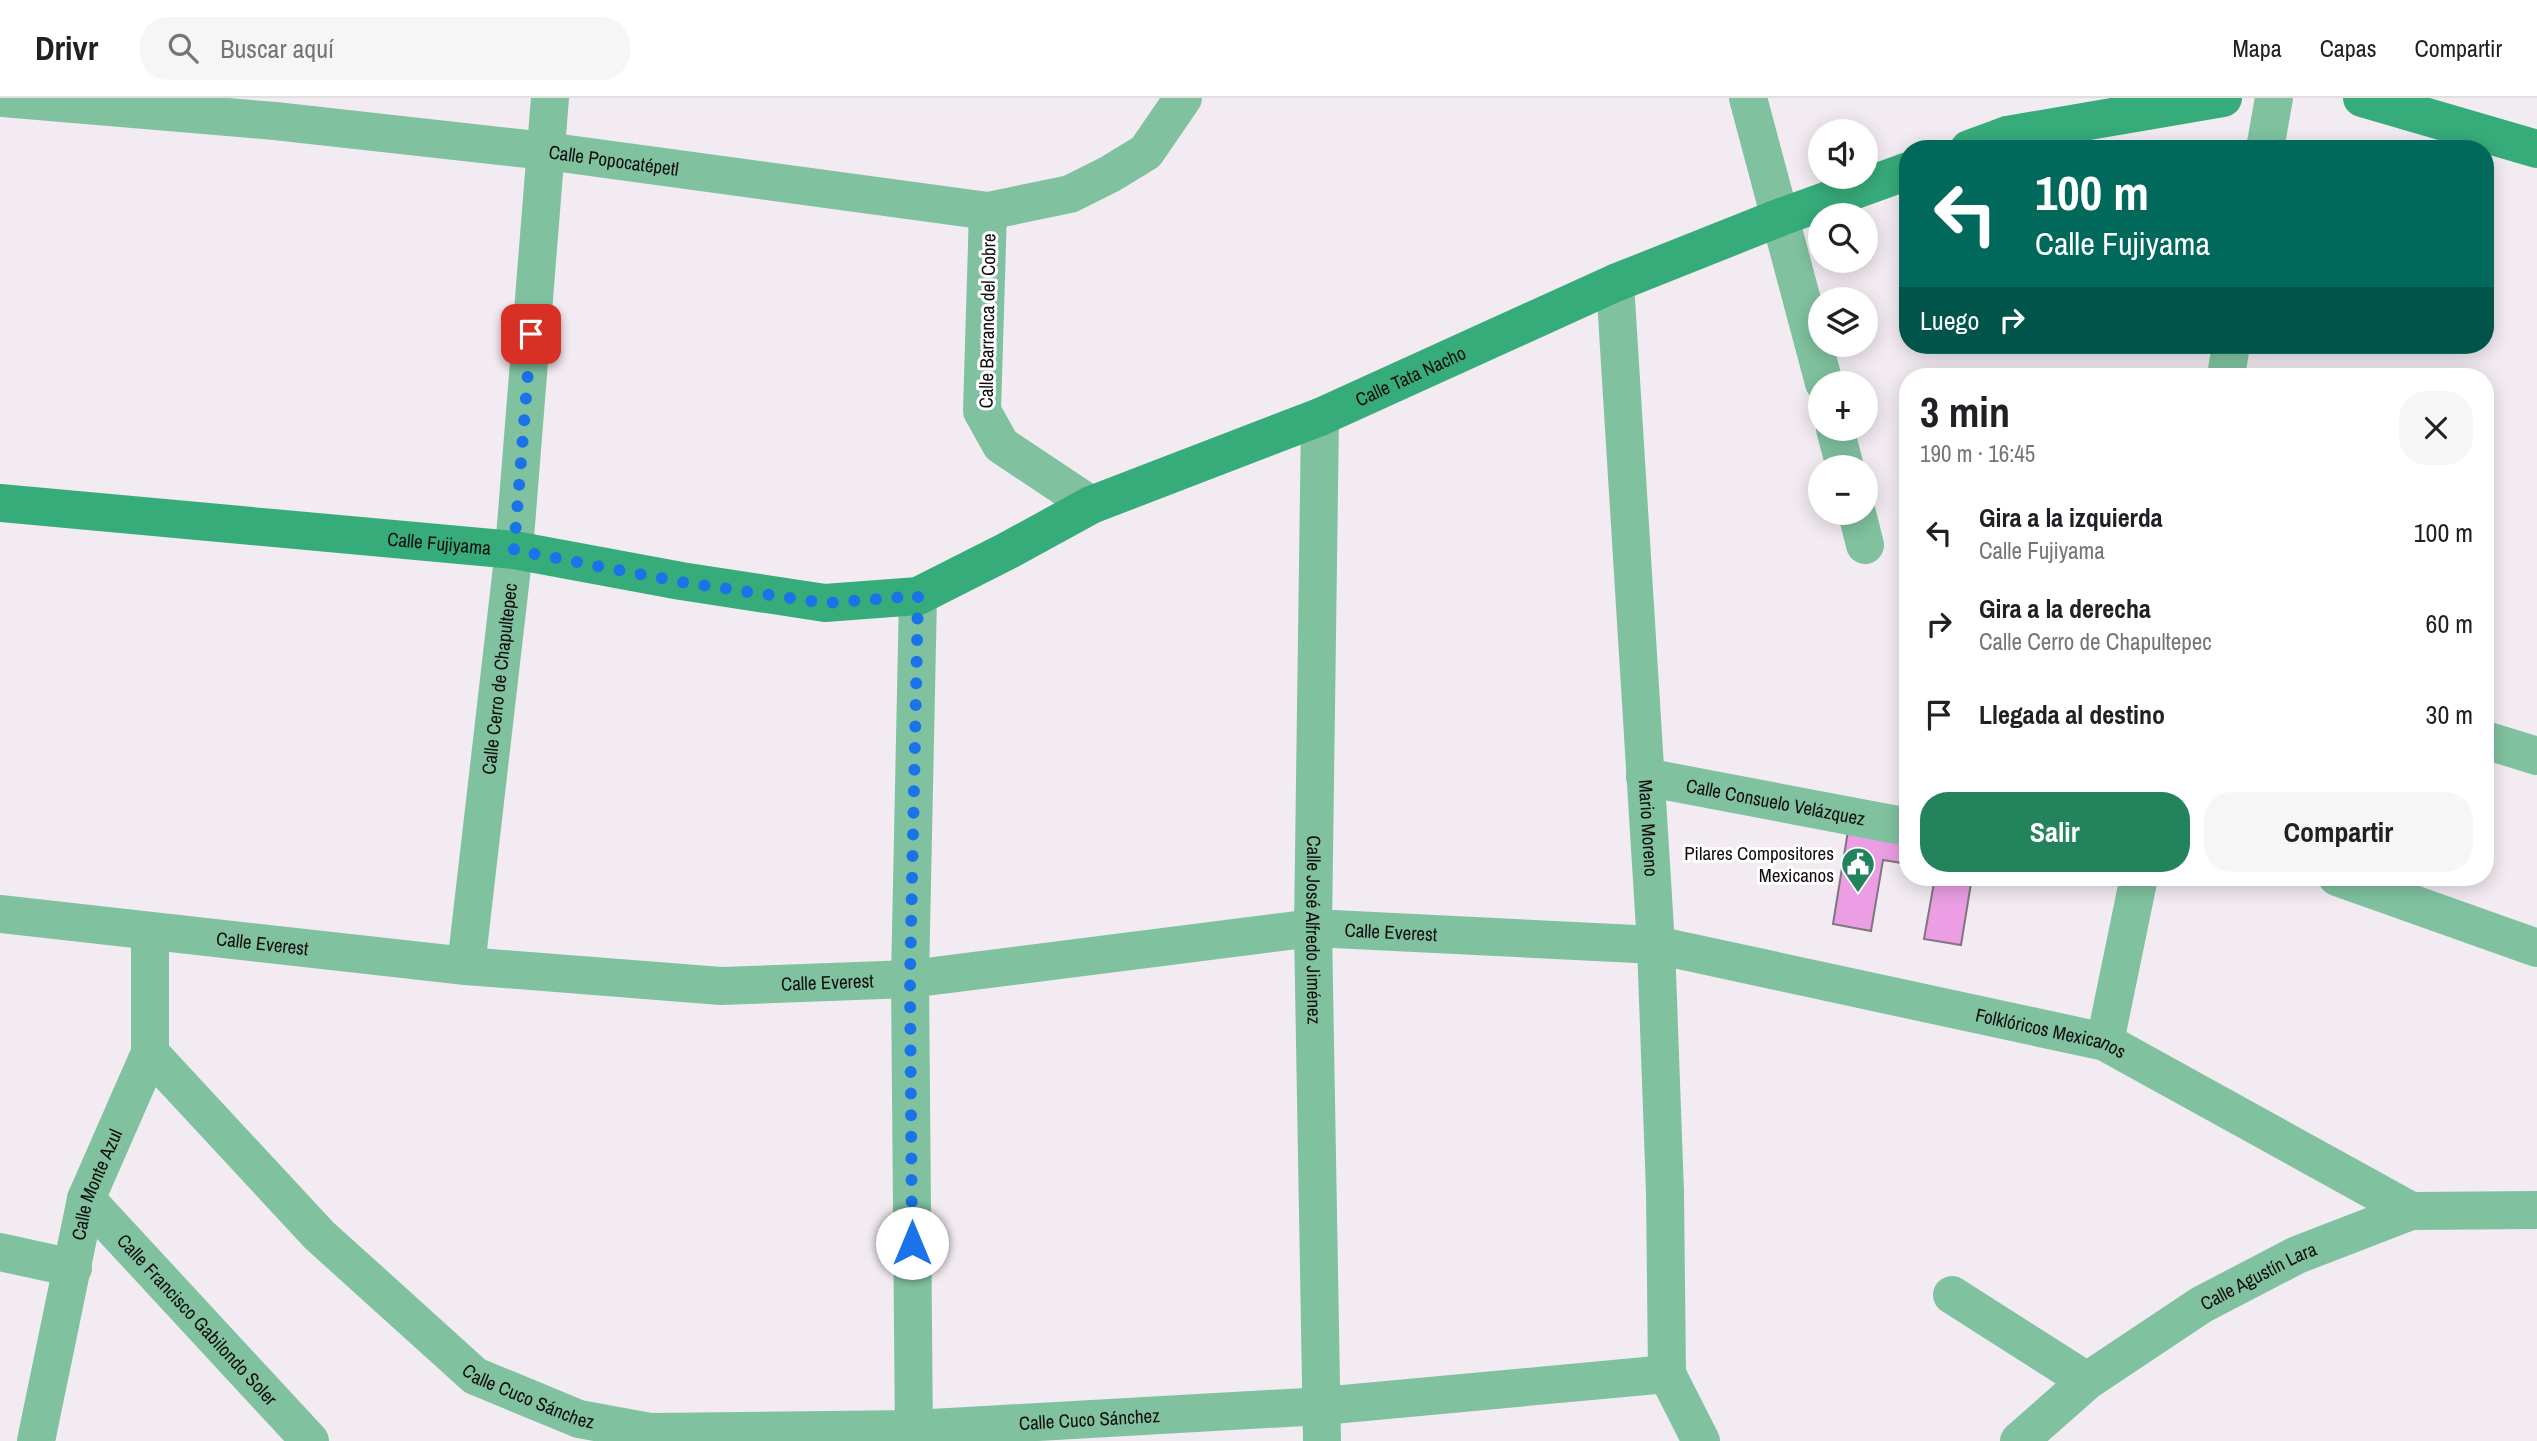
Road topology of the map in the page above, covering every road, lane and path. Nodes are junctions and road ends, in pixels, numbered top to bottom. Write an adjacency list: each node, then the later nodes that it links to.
1 (4, 98): 11 (street, Calle Popocatépetl)
2 (551, 98): 11 (street, Calle Cerro de Chapultepec)
3 (1183, 98): 13 (street, Calle Popocatépetl)
4 (1748, 98): 14 (street)
5 (2223, 98): 8 (street)
6 (2274, 98): 9 (street)
7 (2362, 98): 10 (street)
8 (1993, 140)
9 (2267, 140)
10 (2537, 149)
11 (546, 151): 13 (street, Calle Popocatépetl); 20 (street, Calle Cerro de Chapultepec)
12 (1899, 174): 14 (street, Calle Tata Nacho)
13 (988, 211): 19 (street, Calle Barranca del Cobre)
14 (1781, 217): 15 (street, Calle Tata Nacho); 16 (street)
15 (1615, 283): 17 (street, Calle Tata Nacho); 24 (street, Mario Moreno)
16 (1821, 371)
17 (1320, 417): 19 (street, Calle Tata Nacho); 29 (street, Calle José Alfredo Jiménez)
18 (0, 503): 20 (street, Calle Fujiyama)
19 (1091, 505): 21 (street, Calle Tata Nacho)
20 (514, 550): 21 (street, Calle Fujiyama); 33 (street, Calle Cerro de Chapultepec)
21 (918, 596): 34 (street)
22 (2494, 743): 23 (street)
23 (2537, 756)
24 (1645, 777): 25 (street, Calle Consuelo Velázquez); 31 (street, Mario Moreno)
25 (1899, 825)
26 (2137, 886): 35 (street)
27 (2362, 886): 32 (street)
28 (0, 914): 30 (street, Calle Everest)
29 (1312, 928): 31 (street, Calle Everest); 34 (street, Calle Everest); 45 (street, Calle José Alfredo Jiménez)
30 (150, 932): 33 (street, Calle Everest); 36 (street, Calle Monte Azul)
31 (1657, 945): 35 (street, Folklóricos Mexicanos); 43 (street, Mario Moreno)
32 (2537, 948)
33 (466, 966): 34 (street, Calle Everest)
34 (910, 979): 46 (street)
35 (2105, 1042): 38 (street, Folklóricos Mexicanos)
36 (150, 1053): 37 (street, Calle Monte Azul); 46 (street, Calle Cuco Sánchez)
37 (86, 1199): 41 (street, Calle Monte Azul); 48 (street, Calle Francisco Gabilondo Soler)
38 (2411, 1210): 39 (street, Calle Agustín Lara); 44 (street, Calle Agustín Lara)
39 (2537, 1210)
40 (0, 1252): 41 (street)
41 (73, 1269): 47 (street, Calle Monte Azul)
42 (1952, 1296): 44 (street)
43 (1667, 1374): 45 (street, Calle Cuco Sánchez); 49 (street)
44 (2087, 1381): 50 (street, Calle Agustín Lara)
45 (1322, 1423): 46 (street, Calle Cuco Sánchez)
46 (914, 1435)
47 (36, 1441)
48 (310, 1441)
49 (1702, 1441)
50 (2019, 1441)

